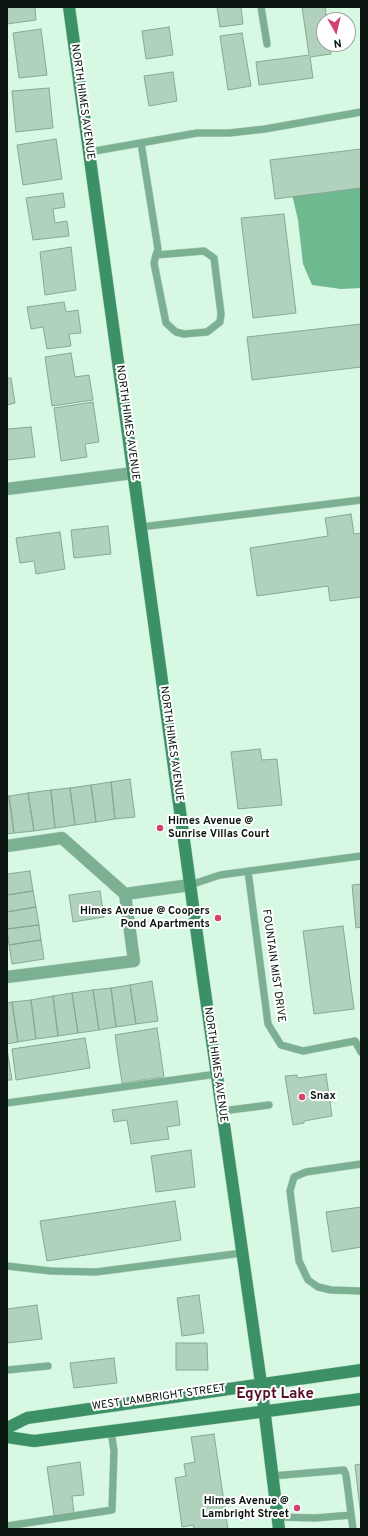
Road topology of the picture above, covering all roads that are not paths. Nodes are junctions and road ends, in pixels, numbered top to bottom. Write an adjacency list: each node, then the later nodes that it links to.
1 (69, 7): 6 (street, NORTH HIMES AVENUE)
2 (261, 7): 3 (lane)
3 (267, 44)
4 (361, 112): 5 (lane)
5 (141, 143): 6 (lane); 7 (lane)
6 (89, 152): 8 (street, NORTH HIMES AVENUE)
7 (156, 255): 7 (lane)
8 (133, 473): 9 (street); 11 (street, NORTH HIMES AVENUE)
9 (7, 489)
10 (361, 500): 11 (lane)
11 (141, 527): 15 (street, NORTH HIMES AVENUE)
12 (7, 846): 16 (street)
13 (361, 856): 14 (lane)
14 (248, 871): 15 (lane); 18 (lane, FOUNTAIN MIST DRIVE)
15 (190, 885): 16 (street); 19 (street, NORTH HIMES AVENUE)
16 (125, 894): 17 (street)
17 (7, 977)
18 (361, 1052)
19 (217, 1074): 20 (lane); 22 (street, NORTH HIMES AVENUE)
20 (7, 1103)
21 (268, 1105): 22 (lane)
22 (222, 1111): 24 (street, NORTH HIMES AVENUE)
23 (361, 1164): 26 (lane)
24 (242, 1253): 25 (lane); 30 (street, NORTH HIMES AVENUE)
25 (7, 1266)
26 (361, 1291)
27 (48, 1366): 28 (lane)
28 (7, 1370)
29 (361, 1370): 30 (street, WEST LAMBRIGHT STREET)
30 (261, 1383): 32 (street, NORTH HIMES AVENUE); 33 (street, WEST LAMBRIGHT STREET)
31 (361, 1399): 32 (street)
32 (264, 1412): 34 (street); 36 (street, NORTH HIMES AVENUE)
33 (7, 1428)
34 (111, 1431): 35 (street); 39 (lane)
35 (7, 1437)
36 (272, 1476): 37 (lane); 38 (street, NORTH HIMES AVENUE)
37 (351, 1515): 38 (lane); 41 (lane)
38 (278, 1517): 40 (street, NORTH HIMES AVENUE)
39 (7, 1526)
40 (279, 1529)
41 (353, 1529)

